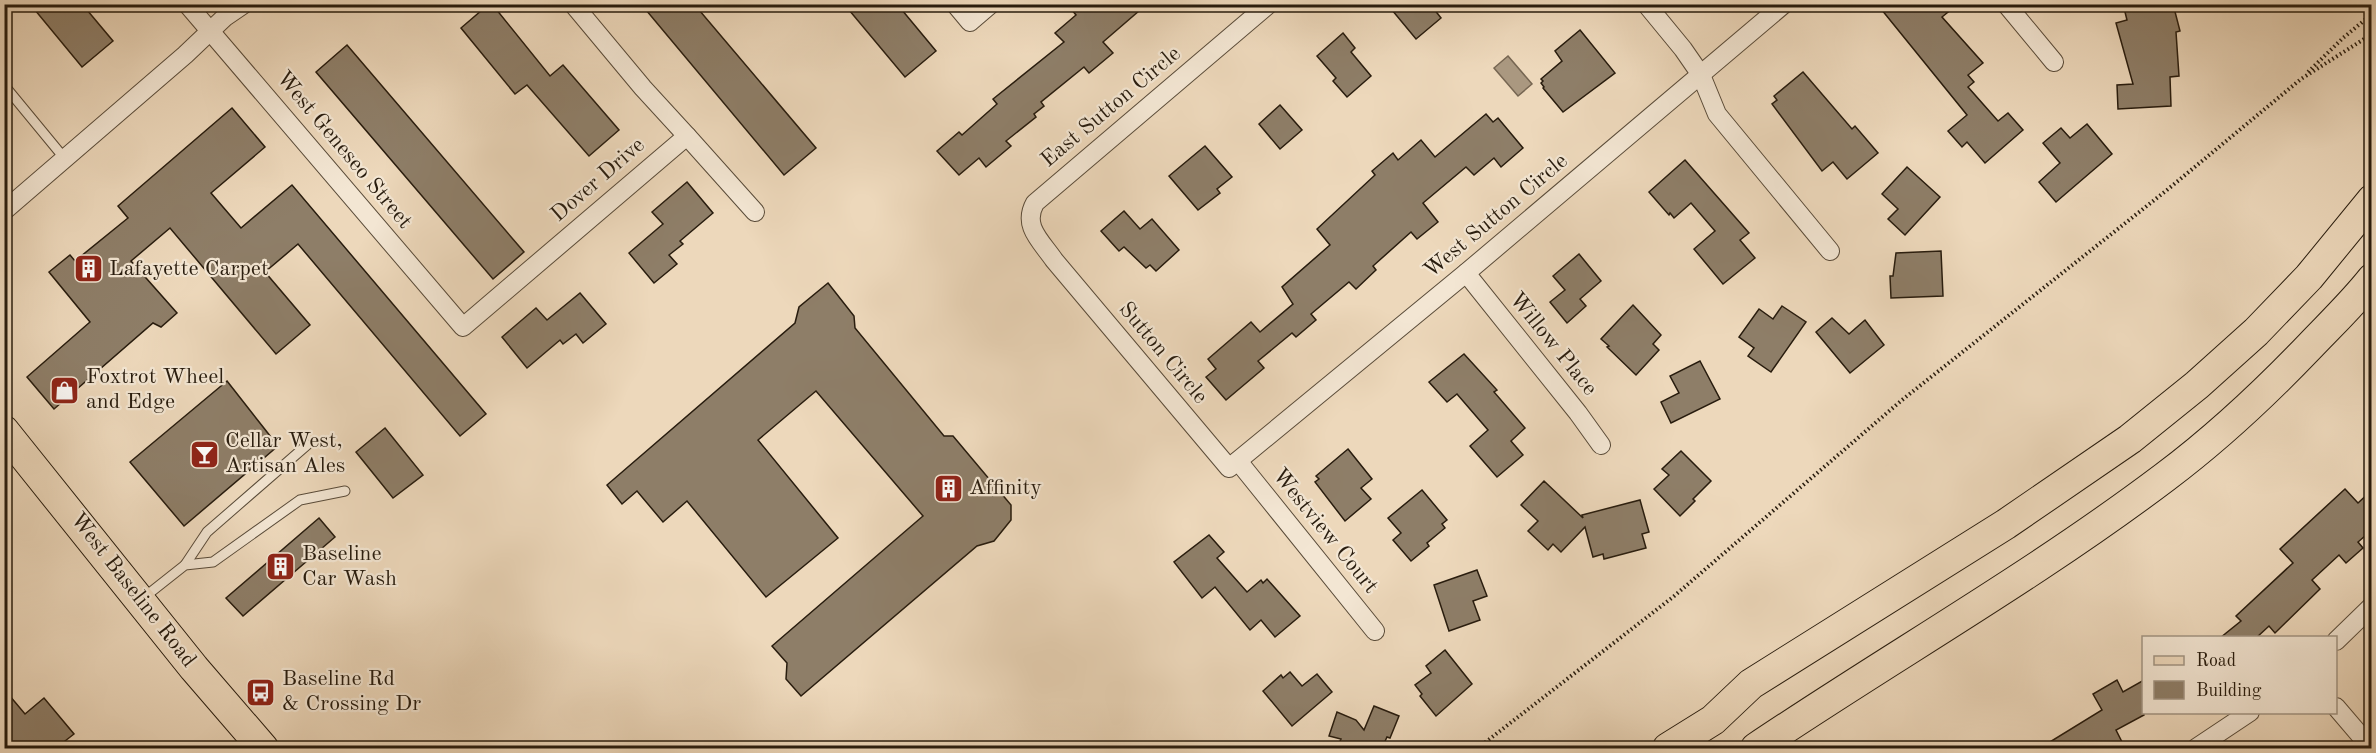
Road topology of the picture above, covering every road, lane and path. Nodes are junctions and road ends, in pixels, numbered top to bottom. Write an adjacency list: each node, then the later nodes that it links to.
1 (187, 4): 11 (street, West Geneseo Street)
2 (244, 4): 11 (street)
3 (573, 4): 17 (street)
4 (955, 4): 5 (street)
5 (991, 4)
6 (1269, 4): 23 (street, East Sutton Circle)
7 (1646, 4): 14 (street)
8 (1784, 4): 14 (street, West Sutton Circle)
9 (2006, 4): 13 (street)
10 (2372, 14): 15 (path)
11 (211, 31): 18 (street); 26 (street, West Geneseo Street)
12 (2372, 34): 15 (path)
13 (2054, 62)
14 (1701, 75): 22 (street); 24 (street, West Sutton Circle)
15 (2301, 79): 40 (path)
16 (4, 85): 18 (lane)
17 (687, 136): 21 (street); 26 (street, Dover Drive)
18 (65, 159): 20 (street)
19 (2372, 200): 41 (main road)
20 (4, 211)
21 (755, 212)
22 (1830, 251)
23 (1054, 260): 30 (street, Sutton Circle)
24 (1466, 273): 29 (street, Willow Place); 30 (street, West Sutton Circle)
25 (2372, 279): 42 (main road)
26 (463, 327)
27 (4, 431): 33 (main road, West Baseline Road)
28 (307, 445): 32 (lane)
29 (1601, 445)
30 (1238, 461): 35 (street, Westview Court)
31 (345, 491): 32 (lane)
32 (185, 565): 33 (lane)
33 (141, 601): 39 (main road, West Baseline Road)
34 (2372, 606): 36 (street)
35 (1375, 631)
36 (2337, 640)
37 (2337, 707): 44 (street)
38 (2247, 714): 43 (street)
39 (263, 748)
40 (1478, 748)
41 (1668, 748)
42 (1756, 748)
43 (2196, 748)
44 (2372, 748)

